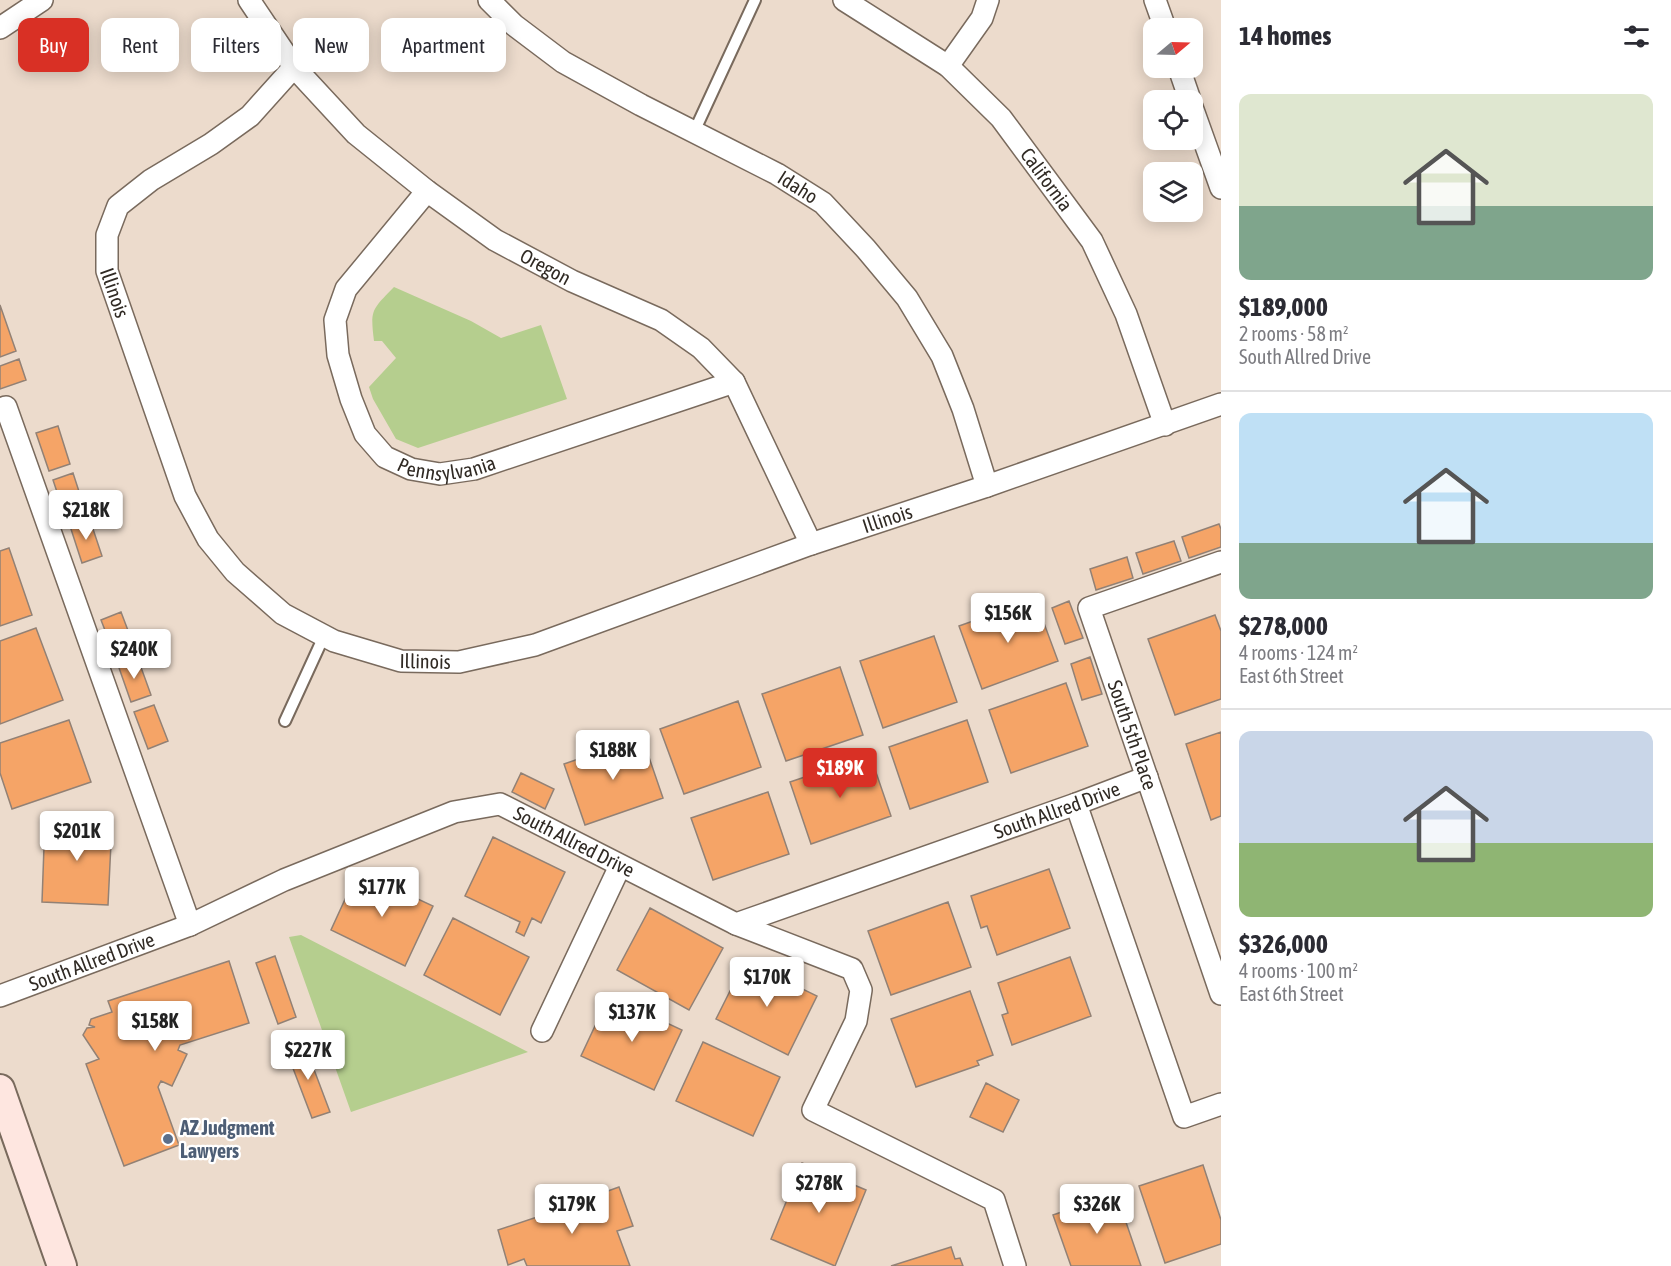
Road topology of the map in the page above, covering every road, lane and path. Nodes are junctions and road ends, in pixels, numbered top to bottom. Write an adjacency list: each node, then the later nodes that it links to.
1 (42, 0): 9 (street)
2 (249, 0): 10 (street, Oregon)
3 (489, 0): 14 (street, Idaho)
4 (754, 0): 14 (lane)
5 (844, 0): 11 (street, California)
6 (988, 0): 11 (street)
7 (1155, 0): 8 (street)
8 (1161, 18)
9 (0, 28)
10 (293, 66)
11 (948, 66): 21 (street, California)
12 (293, 68): 25 (street, Illinois)
13 (299, 72): 17 (street, Oregon)
14 (694, 132): 22 (street, Idaho)
15 (1203, 138): 16 (street)
16 (1221, 188)
17 (427, 191): 18 (street, Oregon); 18 (street, Pennsylvania)
18 (734, 382): 23 (street, Oregon)
19 (1221, 404): 21 (street, Illinois)
20 (3, 408): 31 (street)
21 (1165, 425): 22 (street, Illinois)
22 (987, 486): 23 (street, Illinois)
23 (810, 544): 25 (street, Illinois)
24 (1221, 562): 27 (street, South 5th Place)
25 (324, 636): 26 (lane)
26 (285, 721)
27 (1147, 777): 28 (street, South Allred Drive); 32 (street, South 5th Place)
28 (1076, 804): 30 (street, South Allred Drive); 36 (street)
29 (620, 866): 30 (street, South Allred Drive); 31 (street, South Allred Drive); 34 (street)
30 (736, 924): 38 (street)
31 (190, 925): 33 (street, South Allred Drive)
32 (1221, 994)
33 (0, 996)
34 (542, 1031)
35 (0, 1089): 37 (main road)
36 (1221, 1104)
37 (62, 1266)
38 (1015, 1266)

